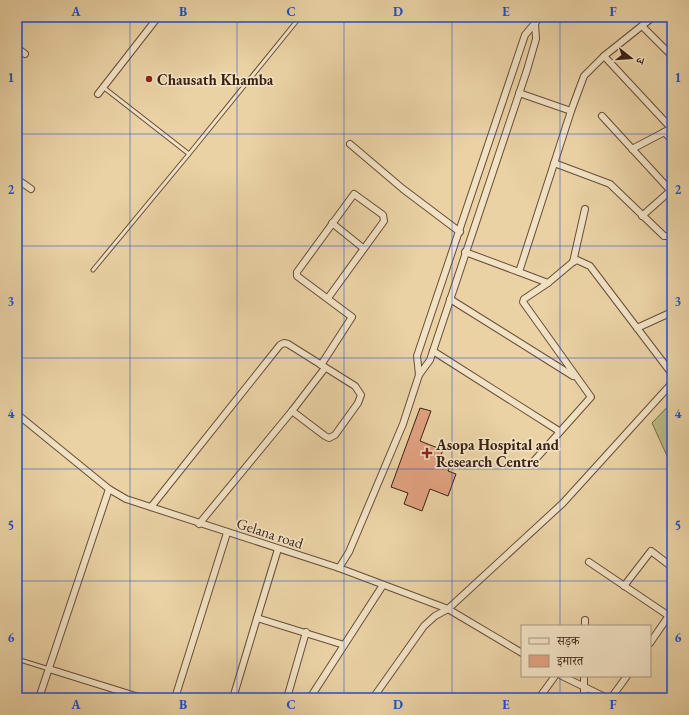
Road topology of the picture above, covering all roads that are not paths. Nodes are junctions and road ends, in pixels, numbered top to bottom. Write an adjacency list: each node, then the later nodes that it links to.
1 (158, 17): 13 (street)
2 (300, 17): 23 (lane)
3 (540, 17): 5 (street)
4 (653, 17): 6 (street)
5 (535, 23): 11 (street); 12 (street)
6 (642, 26): 9 (street); 10 (street)
7 (17, 48): 8 (street)
8 (25, 54)
9 (604, 56): 16 (street); 18 (street)
10 (672, 56)
11 (515, 67): 12 (street); 30 (street)
12 (527, 70): 14 (street)
13 (103, 87): 15 (street); 23 (lane)
14 (519, 93): 16 (street); 33 (street)
15 (98, 94)
16 (571, 111): 24 (street)
17 (602, 116): 22 (street)
18 (672, 128): 19 (street)
19 (664, 132): 20 (street); 22 (street)
20 (672, 140)
21 (350, 144): 30 (street)
22 (632, 149): 28 (street)
23 (190, 154): 35 (lane)
24 (554, 163): 28 (street); 36 (street)
25 (17, 179): 26 (street)
26 (31, 189)
27 (586, 209): 34 (street)
28 (642, 216): 31 (street)
29 (332, 223): 32 (street); 32 (street); 38 (street)
30 (460, 232): 45 (street)
31 (672, 236)
32 (363, 248): 38 (street)
33 (465, 252): 36 (street); 39 (street)
34 (573, 262): 37 (street); 41 (street)
35 (93, 270)
36 (519, 272): 37 (street)
37 (548, 283): 46 (street)
38 (328, 298): 43 (street)
39 (450, 300): 42 (street); 46 (street)
40 (672, 312): 41 (street)
41 (637, 328): 44 (street)
42 (433, 351): 45 (street); 50 (street)
43 (323, 366): 48 (street); 48 (street); 53 (street)
44 (672, 374)
45 (419, 375): 59 (street)
46 (576, 378): 50 (street)
47 (672, 383): 62 (street)
48 (292, 411): 54 (street)
49 (17, 414): 52 (street, Gelana road)
50 (559, 431): 51 (street)
51 (533, 462)
52 (109, 488): 53 (street, Gelana road); 70 (street)
53 (150, 507): 54 (street, Gelana road)
54 (199, 524): 55 (street, Gelana road)
55 (227, 533): 56 (street, Gelana road); 78 (street)
56 (278, 549): 59 (street, Gelana road); 64 (street)
57 (589, 562): 61 (street)
58 (672, 567): 61 (street)
59 (339, 568): 60 (street, Gelana road)
60 (383, 585): 62 (street, Gelana road); 67 (street)
61 (624, 586): 63 (street)
62 (448, 609): 68 (street, Gelana road); 82 (street)
63 (670, 613): 66 (street)
64 (257, 618): 65 (street); 79 (street)
65 (306, 632): 67 (street); 80 (street)
66 (651, 642)
67 (344, 645): 81 (street)
68 (521, 652)
69 (17, 659): 70 (lane)
70 (49, 668): 76 (street); 77 (street)
71 (554, 677): 83 (street)
72 (564, 677): 75 (street)
73 (584, 677): 75 (street)
74 (626, 677): 86 (street)
75 (583, 688): 84 (street); 85 (street)
76 (39, 698)
77 (142, 698)
78 (175, 698)
79 (233, 698)
80 (287, 698)
81 (310, 698)
82 (373, 698)
83 (539, 698)
84 (584, 698)
85 (606, 698)
86 (612, 698)

